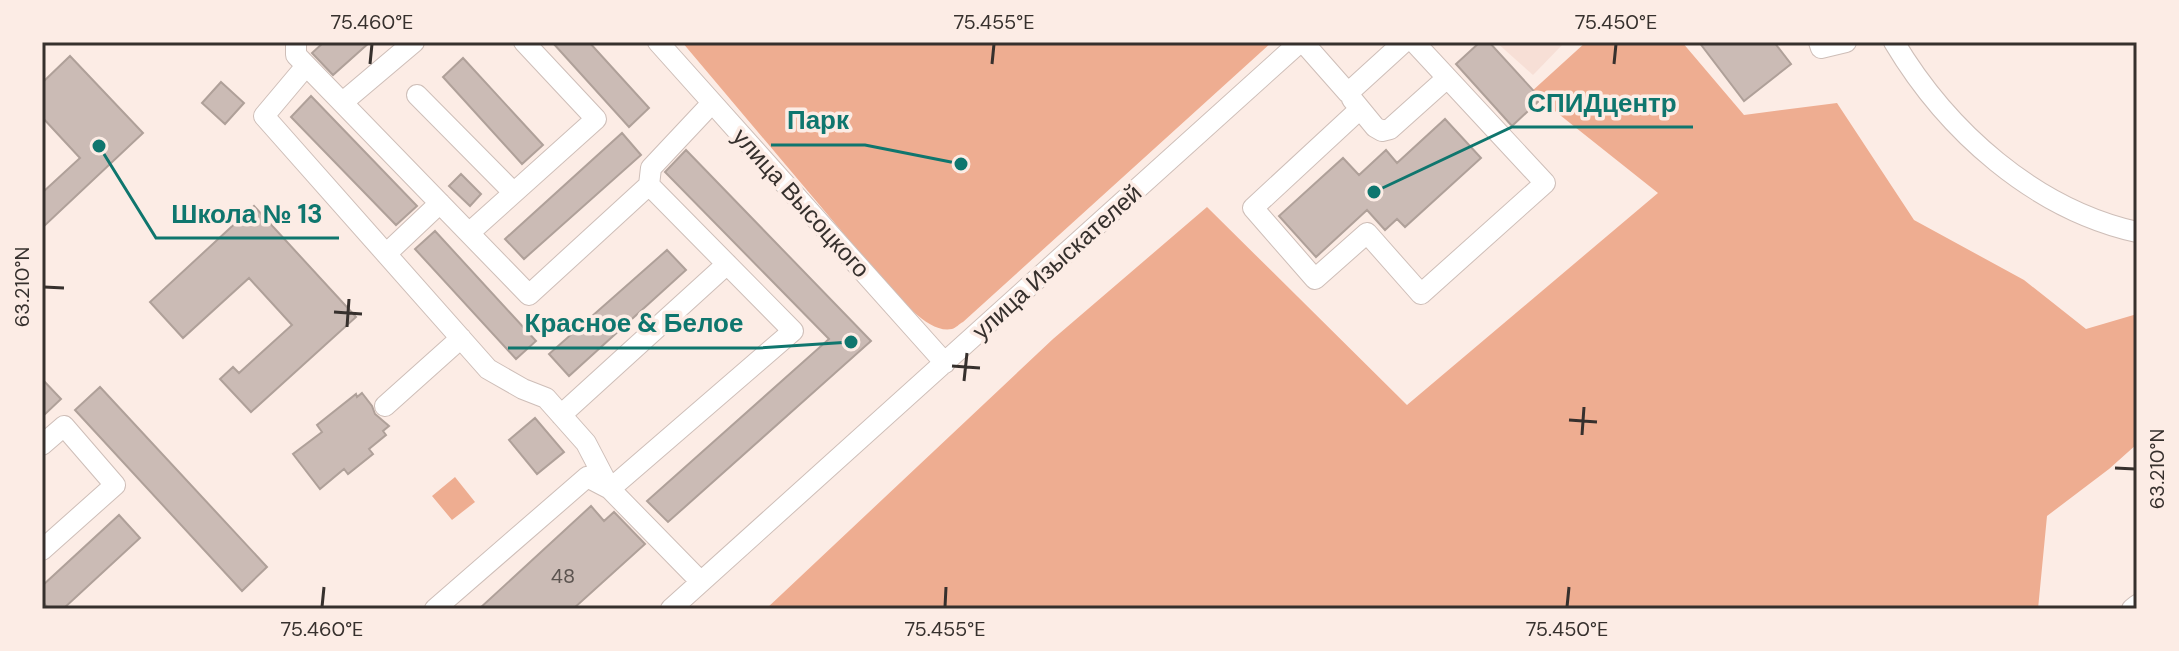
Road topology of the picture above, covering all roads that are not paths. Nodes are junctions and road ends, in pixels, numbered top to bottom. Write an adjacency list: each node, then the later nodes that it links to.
1 (296, 42): 11 (street)
2 (414, 42): 15 (street)
3 (524, 42): 18 (street)
4 (658, 42): 16 (street, улица Высоцкого)
5 (1302, 42): 14 (street); 25 (street, улица Изыскателей)
6 (1404, 42): 14 (street)
7 (1414, 42): 12 (street)
8 (1819, 42): 9 (street)
9 (1846, 42)
10 (1894, 42): 20 (street)
11 (306, 66): 15 (street); 22 (street)
12 (1447, 78): 14 (street); 14 (street)
13 (417, 95): 18 (street)
14 (1354, 101)
15 (343, 102): 19 (street)
16 (712, 103): 17 (street); 25 (street, улица Высоцкого)
17 (649, 185): 21 (street); 23 (street)
18 (513, 192): 21 (street)
19 (440, 203): 21 (street); 22 (street)
20 (2137, 232)
21 (469, 233)
22 (386, 254): 24 (street)
23 (727, 264): 27 (street); 29 (street)
24 (461, 338): 26 (street); 27 (street)
25 (945, 363): 31 (street, улица Изыскателей)
26 (385, 406)
27 (561, 415): 29 (street)
28 (42, 445): 30 (street)
29 (610, 489): 31 (street); 33 (street)
30 (42, 550)
31 (701, 582): 34 (street, улица Изыскателей)
32 (2137, 605): 35 (street)
33 (435, 609)
34 (671, 609)
35 (2132, 609)

